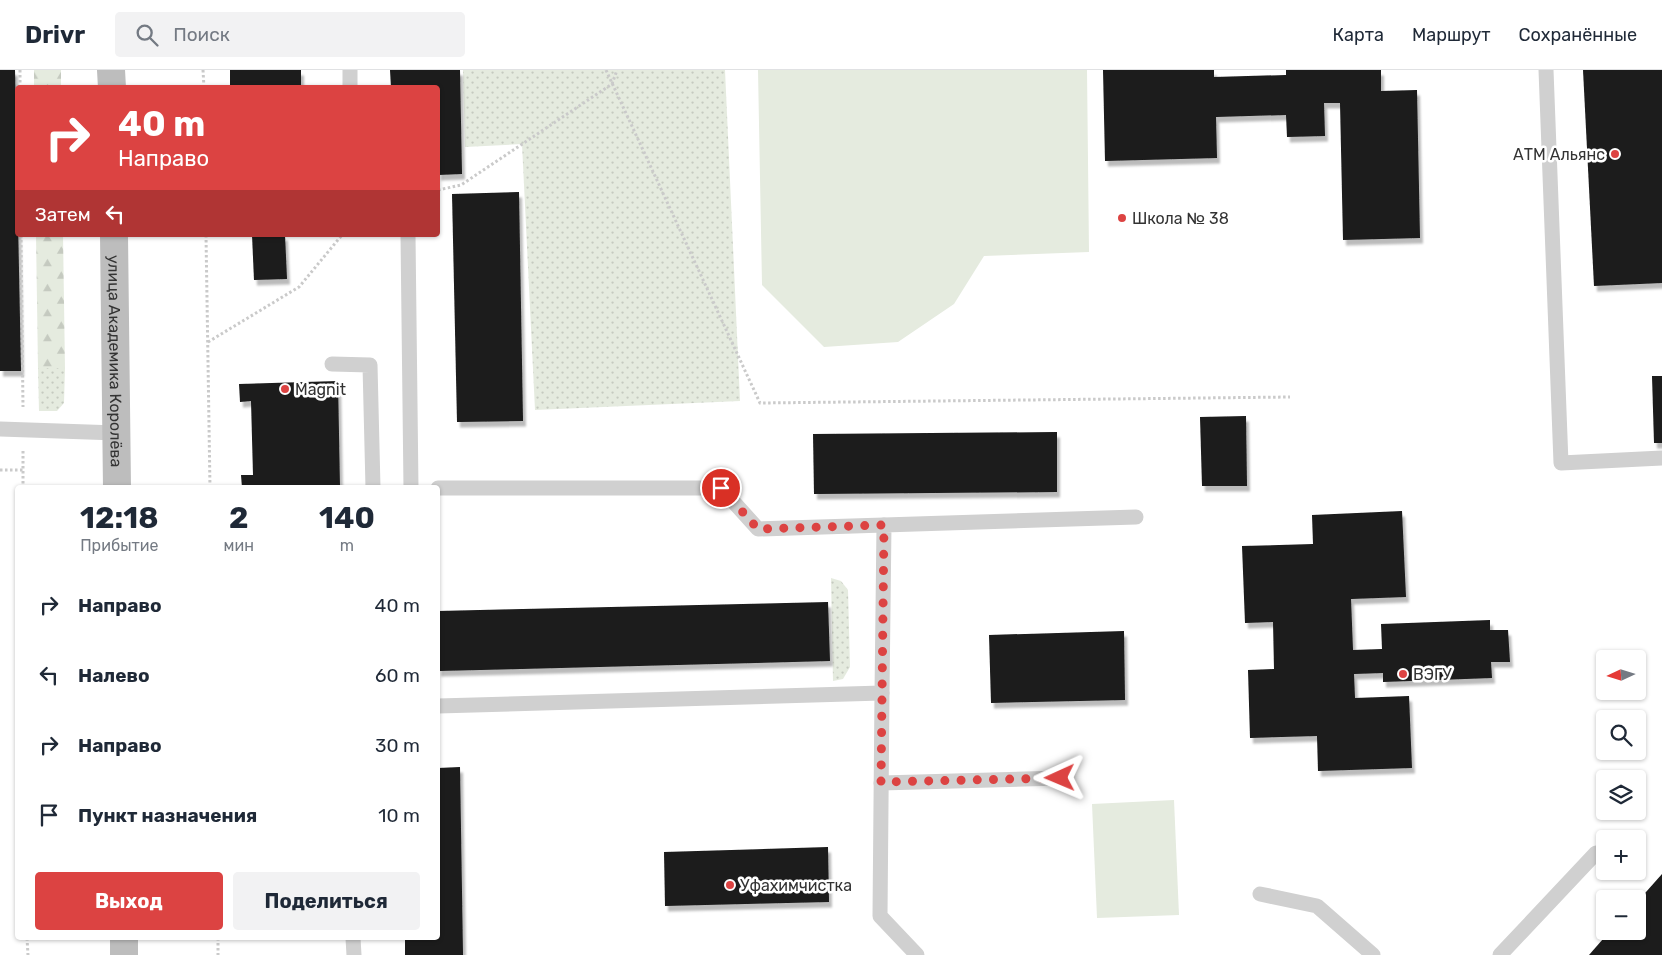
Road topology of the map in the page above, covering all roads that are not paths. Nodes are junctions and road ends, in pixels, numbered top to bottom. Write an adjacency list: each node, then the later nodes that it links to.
1 (111, 70): 4 (street)
2 (350, 70): 5 (lane)
3 (1546, 70): 11 (lane)
4 (112, 85)
5 (350, 85)
6 (114, 237): 10 (street, улица Академика Королёва)
7 (408, 237): 14 (lane)
8 (332, 364): 13 (lane)
9 (0, 429): 10 (lane)
10 (117, 433): 12 (street, улица Академика Королёва)
11 (1662, 458)
12 (117, 485)
13 (374, 485)
14 (411, 485)
15 (440, 488): 17 (lane)
16 (1136, 517): 17 (lane)
17 (884, 525): 18 (lane)
18 (882, 692): 19 (lane); 21 (lane)
19 (440, 706)
20 (1060, 778): 21 (lane)
21 (881, 782): 28 (lane)
22 (1596, 853): 30 (lane)
23 (1260, 894): 29 (lane)
24 (124, 940): 26 (street)
25 (353, 940): 27 (lane)
26 (124, 955)
27 (354, 955)
28 (917, 955)
29 (1373, 955)
30 (1500, 955)

